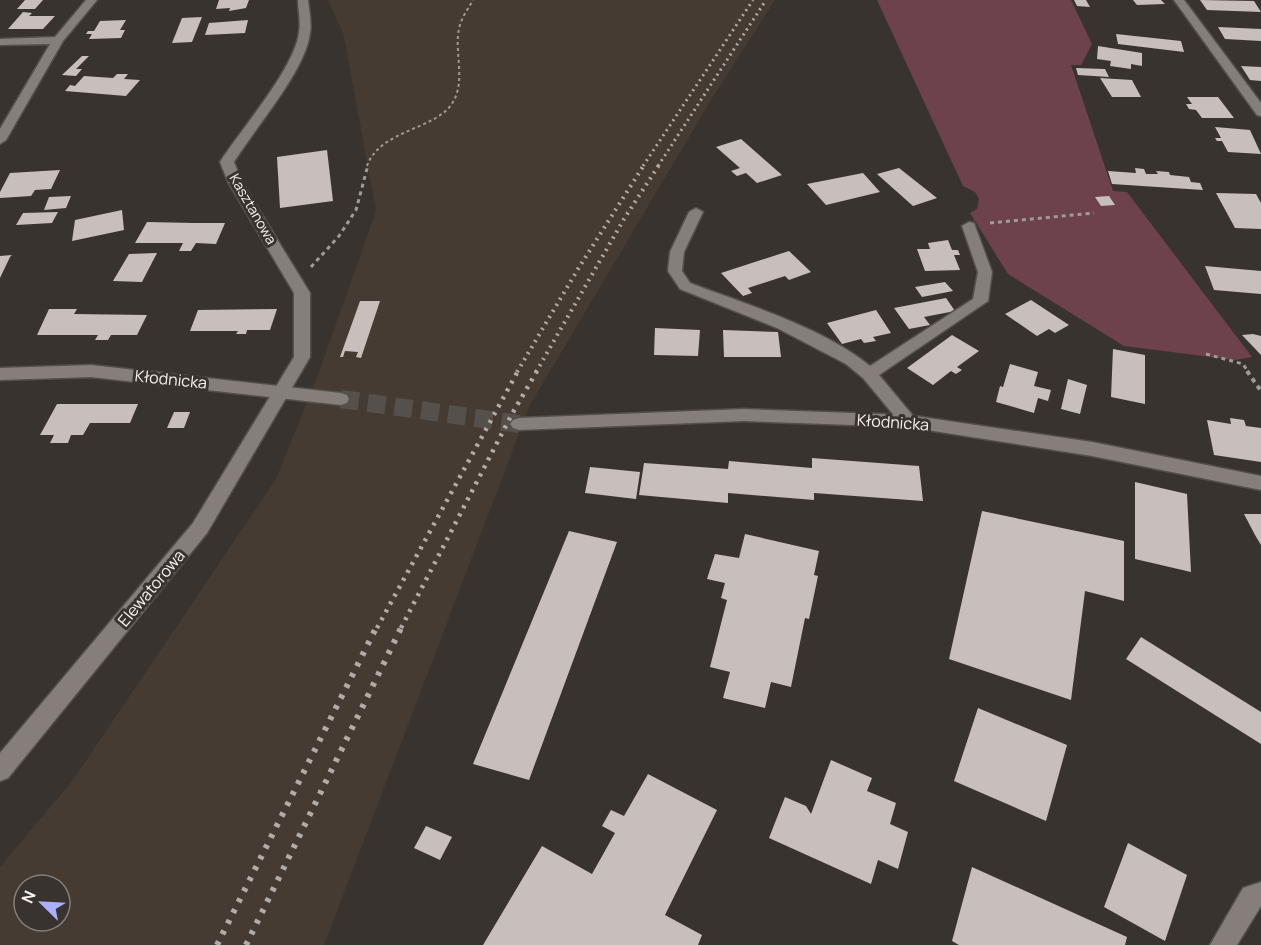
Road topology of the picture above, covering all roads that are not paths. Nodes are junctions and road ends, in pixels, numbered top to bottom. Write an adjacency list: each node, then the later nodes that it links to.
1 (92, 0): 4 (street)
2 (303, 0): 12 (street, Kasztanowa)
3 (1179, 0): 6 (street)
4 (58, 40): 5 (street); 7 (street)
5 (0, 42)
6 (1261, 112)
7 (0, 140)
8 (696, 212): 11 (street)
9 (969, 226): 11 (street)
10 (0, 374): 12 (street, Kłodnicka)
11 (869, 374): 14 (street)
12 (280, 391): 13 (street, Kłodnicka); 17 (street, Elewatorowa)
13 (341, 399)
14 (908, 421): 15 (street, Kłodnicka); 16 (street, Kłodnicka)
15 (519, 424)
16 (1261, 483)
17 (0, 770)
18 (1261, 894): 19 (street)
19 (1223, 945)

